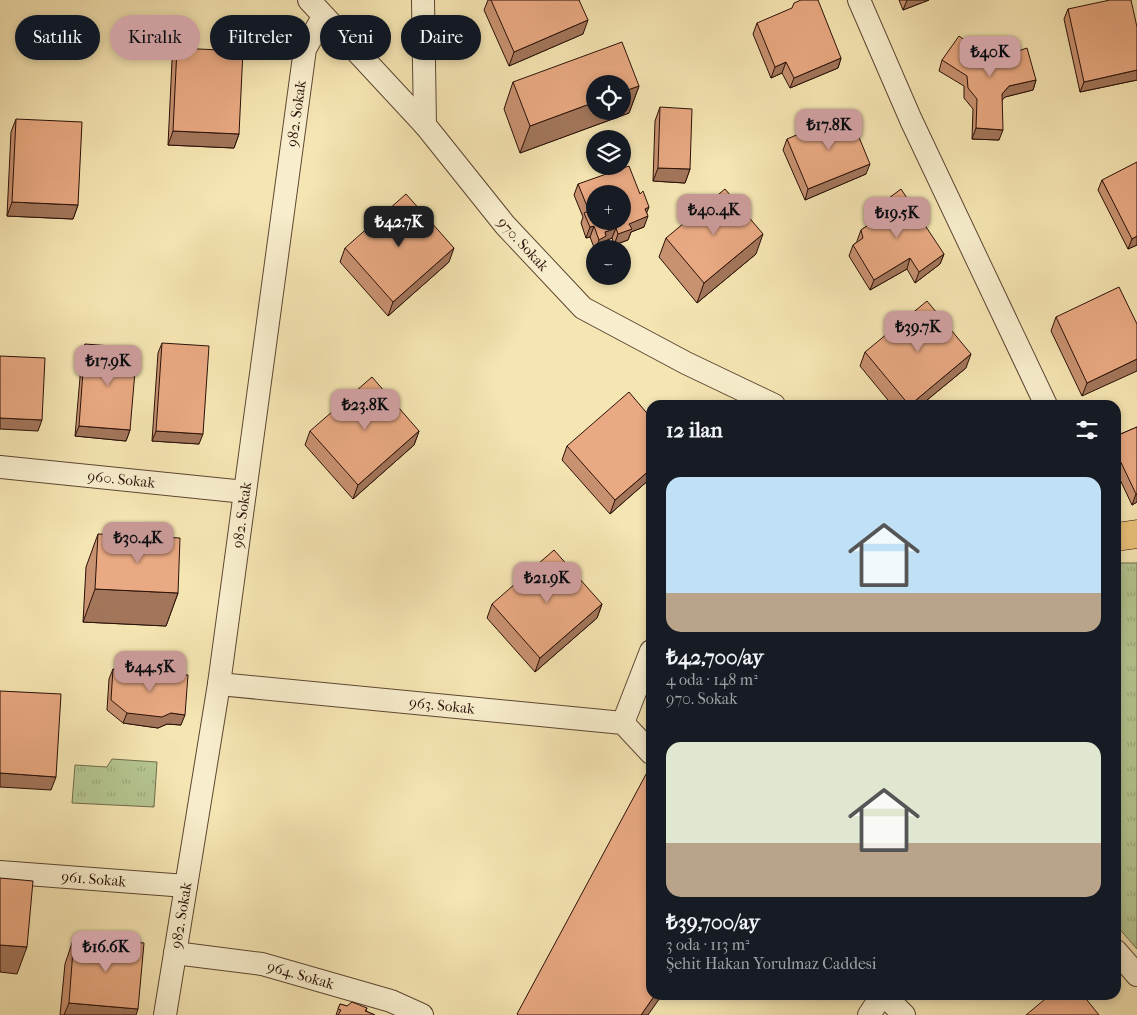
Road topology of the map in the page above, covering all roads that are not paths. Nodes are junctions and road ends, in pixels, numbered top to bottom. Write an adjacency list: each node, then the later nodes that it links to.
1 (423, 0): 4 (street)
2 (859, 0): 6 (street)
3 (316, 8): 4 (street, 970. Sokak); 8 (street, 982. Sokak)
4 (425, 125): 5 (street, 970. Sokak)
5 (751, 400)
6 (1044, 400)
7 (0, 467): 8 (street, 960. Sokak)
8 (245, 492): 12 (street, 982. Sokak)
9 (1137, 534): 10 (main road)
10 (1121, 536)
11 (646, 664): 13 (street)
12 (219, 684): 13 (street, 963. Sokak); 16 (street, 982. Sokak)
13 (622, 724): 14 (street)
14 (646, 748)
15 (0, 872): 16 (street, 961. Sokak)
16 (186, 886): 17 (street, 982. Sokak)
17 (175, 953): 22 (street, 982. Sokak); 23 (street, 964. Sokak)
18 (1121, 957): 19 (street)
19 (1137, 975)
20 (880, 1000): 24 (street)
21 (888, 1000): 25 (street)
22 (165, 1015)
23 (422, 1015)
24 (869, 1015)
25 (904, 1015)

